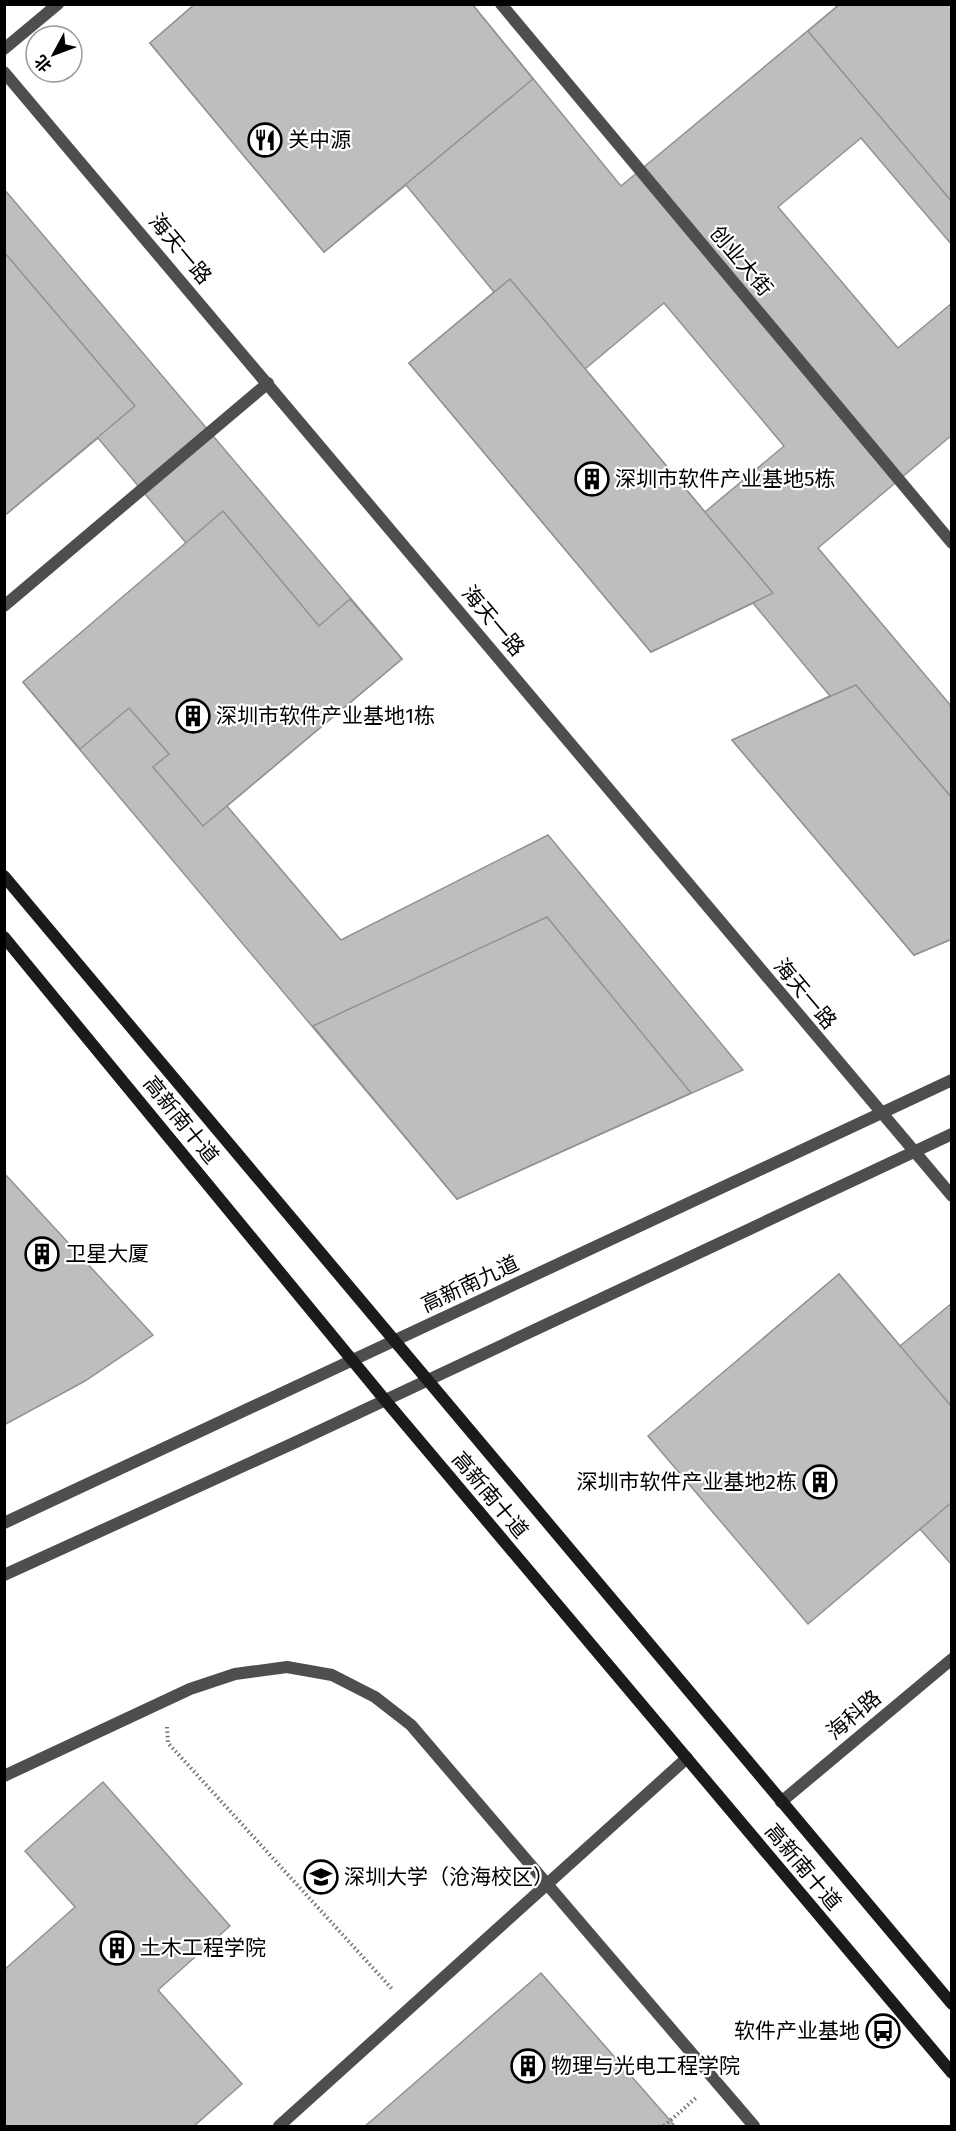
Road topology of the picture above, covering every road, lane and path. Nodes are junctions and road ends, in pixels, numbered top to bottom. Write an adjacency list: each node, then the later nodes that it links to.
1 (58, 4): 3 (street)
2 (501, 4): 6 (street, 创业大街)
3 (4, 49)
4 (4, 72): 5 (street, 海天一路)
5 (267, 383): 7 (street); 11 (street, 海天一路)
6 (951, 543)
7 (4, 606)
8 (4, 876): 15 (main road, 高新南十道)
9 (7, 945): 16 (main road, 高新南十道)
10 (951, 1080): 11 (street, 高新南九道)
11 (882, 1113): 13 (street, 海天一路); 15 (street, 高新南九道)
12 (951, 1134): 13 (street)
13 (915, 1152): 14 (street, 海天一路); 17 (street)
14 (951, 1196)
15 (394, 1341): 16 (street, 高新南九道); 17 (main road, 高新南十道)
16 (353, 1360): 18 (main road, 高新南十道); 19 (street, 高新南九道)
17 (428, 1380): 18 (street); 25 (main road, 高新南十道)
18 (385, 1400): 20 (street); 23 (main road, 高新南十道)
19 (4, 1523)
20 (4, 1575)
21 (951, 1659): 25 (street, 海科路)
22 (164, 1701): 24 (street); 26 (street); 28 (path)
23 (687, 1758): 26 (street); 29 (main road, 高新南十道)
24 (4, 1776)
25 (782, 1802): 27 (main road, 高新南十道)
26 (546, 1884): 28 (street); 30 (street)
27 (951, 2004)
28 (409, 2008): 31 (street)
29 (951, 2073)
30 (715, 2081): 32 (path); 33 (street)
31 (279, 2127)
32 (664, 2127)
33 (754, 2127)

